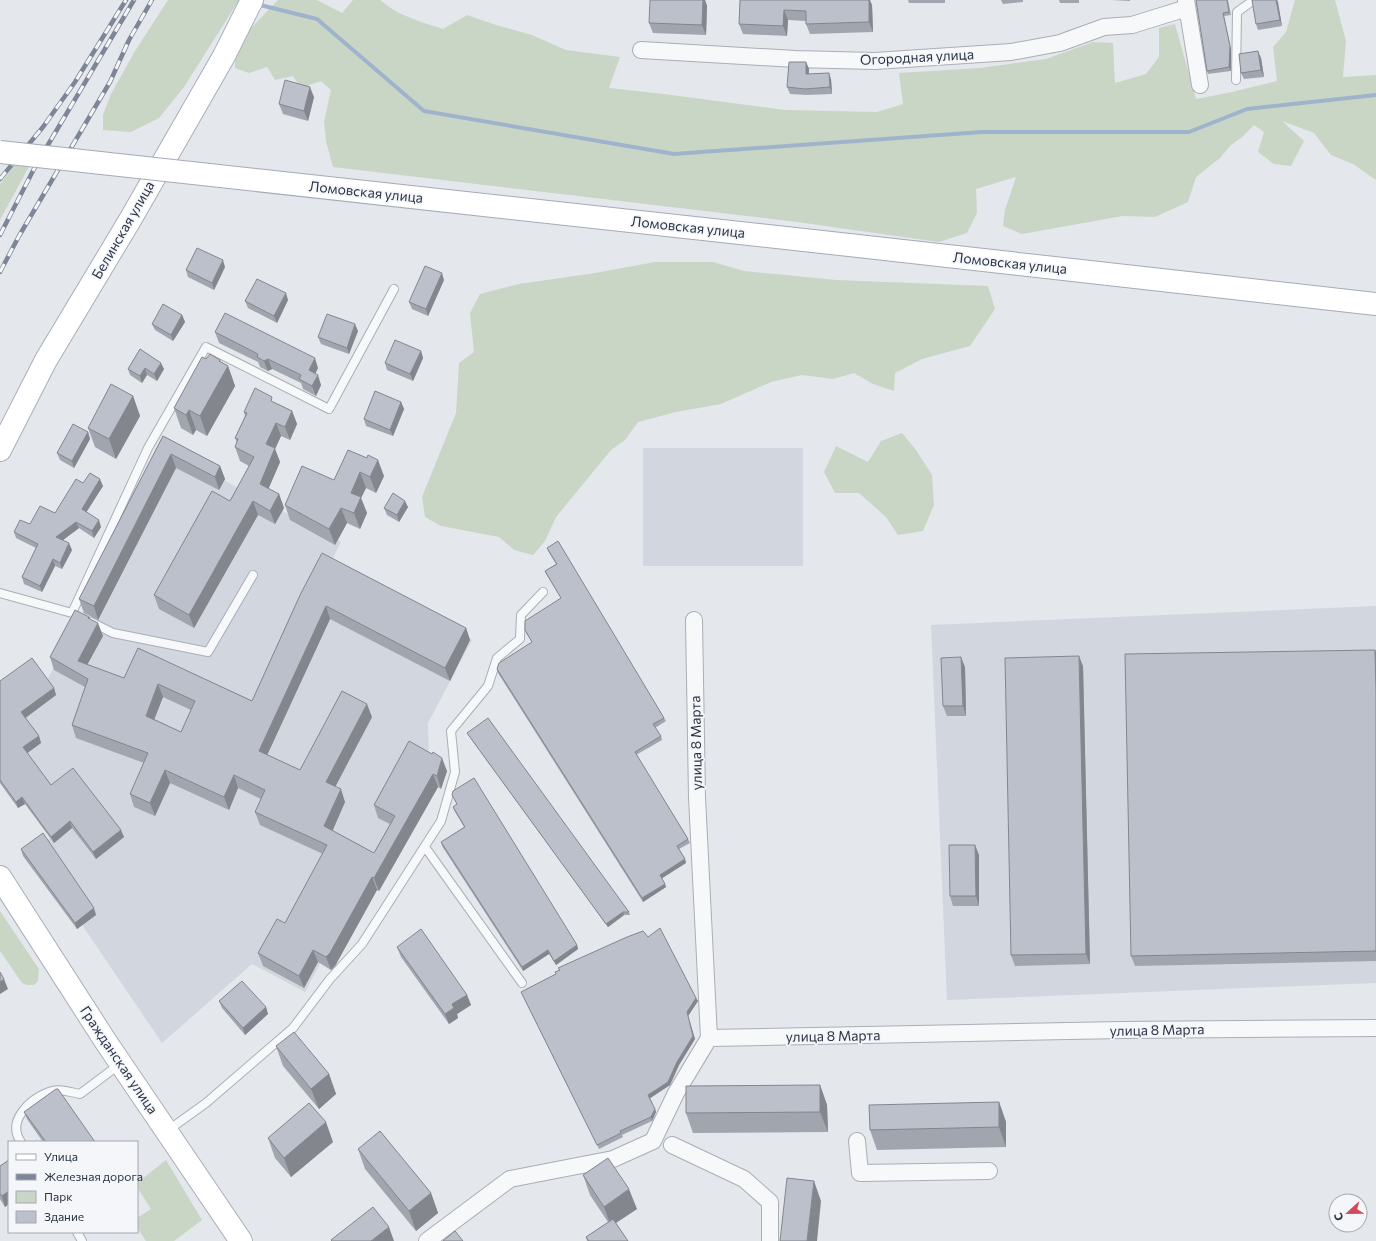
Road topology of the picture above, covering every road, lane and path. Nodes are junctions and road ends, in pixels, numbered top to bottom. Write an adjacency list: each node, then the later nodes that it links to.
1 (1254, 0): 5 (lane)
2 (1187, 4): 4 (street, Огородная улица); 6 (street)
3 (250, 5): 10 (main road, Белинская улица)
4 (641, 50)
5 (1236, 80)
6 (1200, 85)
7 (0, 152): 9 (main road, Ломовская улица, bridge)
8 (394, 289): 14 (lane)
9 (1376, 304)
10 (0, 450)
11 (253, 575): 14 (lane)
12 (543, 592): 16 (lane)
13 (0, 593): 14 (lane)
14 (79, 616)
15 (694, 620): 20 (street, улица 8 Марта)
16 (424, 847): 18 (lane); 22 (lane)
17 (0, 877): 21 (main road, Гражданская улица)
18 (522, 983)
19 (1376, 1028): 20 (street, улица 8 Марта)
20 (709, 1038): 28 (street)
21 (121, 1064): 22 (main road, Гражданская улица); 23 (lane)
22 (167, 1132): 27 (main road, Гражданская улица)
23 (20, 1141)
24 (857, 1141): 26 (street)
25 (672, 1145): 29 (street)
26 (989, 1171)
27 (241, 1241)
28 (427, 1241)
29 (770, 1241)

